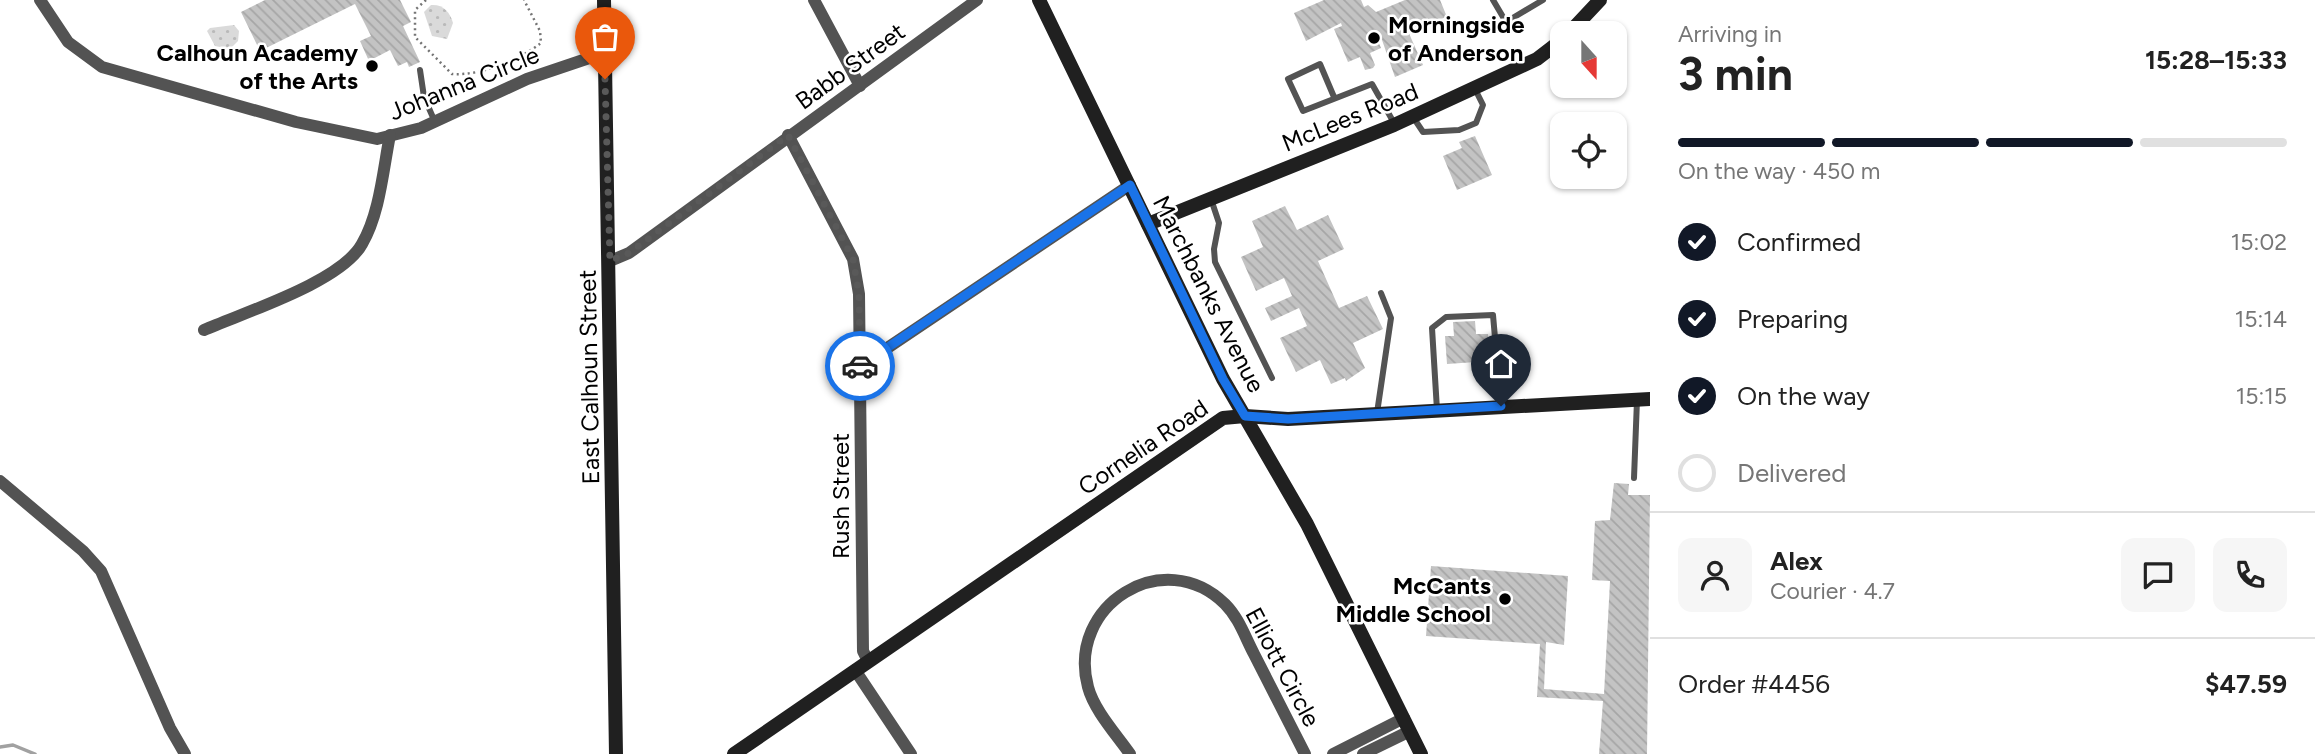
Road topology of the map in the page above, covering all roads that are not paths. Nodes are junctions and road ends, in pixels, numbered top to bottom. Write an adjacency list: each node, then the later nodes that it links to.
1 (40, 0): 19 (street, Johanna Circle)
2 (604, 0): 11 (street, East Calhoun Street)
3 (814, 0): 13 (street)
4 (977, 0): 13 (street, Babb Street)
5 (1039, 0): 21 (street, Marchbanks Avenue)
6 (1493, 0): 7 (lane)
7 (1543, 0)
8 (1598, 1): 9 (street)
9 (1580, 21)
10 (1550, 49): 14 (street, McLees Road)
11 (604, 52): 17 (street, Johanna Circle); 24 (street, East Calhoun Street)
12 (420, 71): 17 (lane)
13 (860, 86): 20 (street, Babb Street)
14 (1475, 89): 16 (street, McLees Road); 16 (lane)
15 (1335, 97): 15 (lane); 18 (lane)
16 (1413, 117): 18 (street, McLees Road)
17 (435, 122): 19 (street, Johanna Circle)
18 (1394, 125): 22 (street, McLees Road)
19 (390, 135): 26 (street)
20 (788, 135): 24 (street, Babb Street); 27 (street, Rush Street)
21 (1130, 185): 23 (street, Marchbanks Avenue); 27 (street)
22 (1210, 197): 23 (street, McLees Road); 28 (lane)
23 (1148, 224): 33 (street, Marchbanks Avenue)
24 (610, 261): 40 (street, East Calhoun Street)
25 (1381, 293): 32 (lane)
26 (204, 330)
27 (859, 367): 36 (street, Rush Street)
28 (1272, 378)
29 (1644, 400): 30 (street, Cornelia Road); 34 (lane)
30 (1501, 406): 31 (street, Cornelia Road); 31 (lane)
31 (1437, 410): 32 (street, Cornelia Road)
32 (1377, 414): 33 (street, Cornelia Road)
33 (1245, 416): 36 (street, Cornelia Road); 38 (street, Marchbanks Avenue)
34 (1634, 478)
35 (0, 481): 39 (street)
36 (868, 661): 37 (street, Cornelia Road)
37 (855, 670): 41 (street, Cornelia Road); 42 (street)
38 (1407, 724): 45 (street, Elliott Circle); 46 (street); 47 (street, Marchbanks Avenue)
39 (185, 754)
40 (616, 754)
41 (734, 754)
42 (911, 754)
43 (1130, 754): 44 (street, Elliott Circle)
44 (1305, 754)
45 (1333, 754)
46 (1363, 754)
47 (1421, 754)

